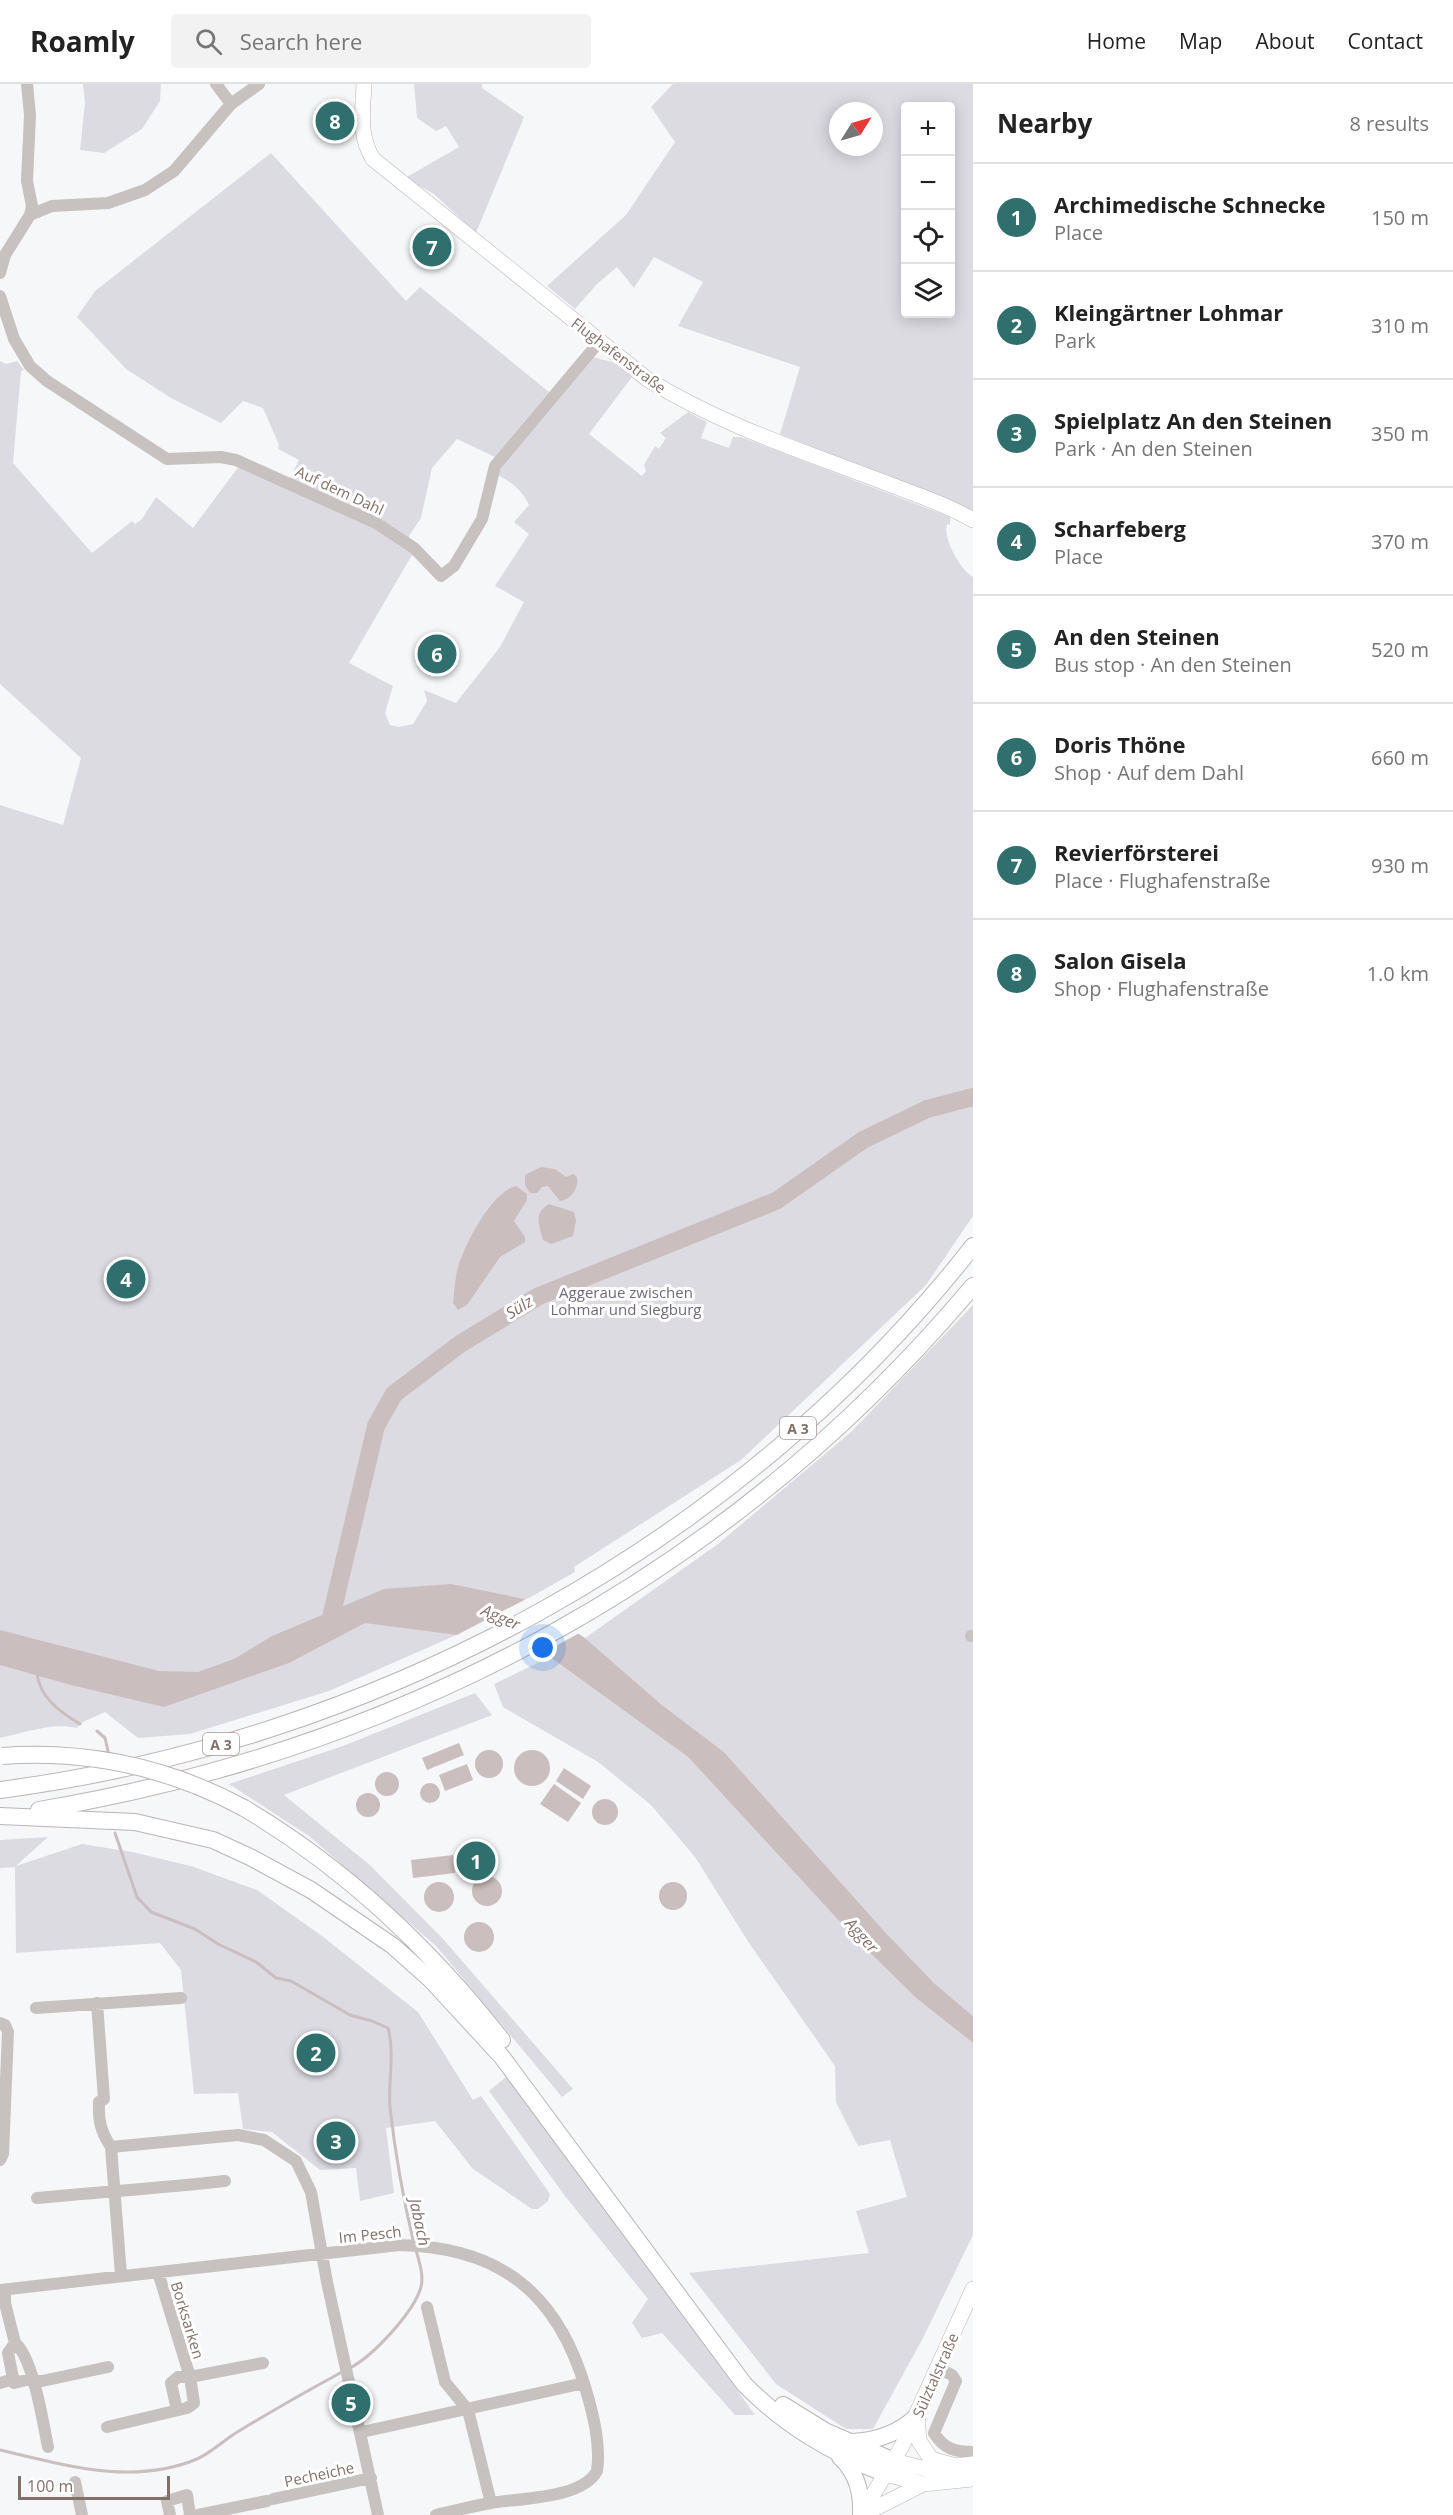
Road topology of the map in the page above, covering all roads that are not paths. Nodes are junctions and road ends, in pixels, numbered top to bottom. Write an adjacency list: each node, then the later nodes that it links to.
1 (27, 84): 6 (street)
2 (216, 84): 5 (street)
3 (259, 84): 5 (street)
4 (364, 84): 11 (main road, Flughafenstraße)
5 (231, 104): 7 (street)
6 (32, 196): 7 (street); 8 (street)
7 (52, 206): 8 (street)
8 (30, 215): 9 (street)
9 (0, 273)
10 (0, 296): 11 (street, Auf dem Dahl)
11 (599, 342): 12 (main road, Flughafenstraße)
12 (973, 520)
13 (973, 1246): 16 (highway, A 3)
14 (973, 1286): 17 (highway, A 3)
15 (1, 1756): 22 (highway, bridge)
16 (0, 1790)
17 (0, 1816): 22 (highway)
18 (181, 1998): 19 (street)
19 (97, 2003): 20 (street); 24 (street)
20 (36, 2008)
21 (2, 2024): 25 (street)
22 (506, 2054): 23 (highway)
23 (523, 2075): 49 (highway); 51 (highway)
24 (111, 2147): 27 (street); 29 (street)
25 (0, 2160)
26 (225, 2181): 27 (street)
27 (114, 2193): 28 (street); 31 (street)
28 (37, 2198)
29 (323, 2255): 30 (street, Im Pesch); 43 (street, Im Pesch); 48 (street)
30 (158, 2272): 31 (street, Im Pesch); 39 (street, Borksarken)
31 (121, 2275): 33 (street, Im Pesch)
32 (973, 2289): 38 (main road, Sülztalstraße)
33 (3, 2290): 35 (street)
34 (427, 2307): 45 (street)
35 (15, 2343): 40 (street); 41 (street)
36 (263, 2363): 39 (street, Borksarken)
37 (108, 2367): 41 (street)
38 (938, 2368): 46 (main road, Sülztalstraße); 52 (street)
39 (190, 2377): 44 (street, Borksarken); 44 (street, Borksarken)
40 (14, 2379): 41 (street); 42 (street)
41 (31, 2379): 50 (street)
42 (0, 2382)
43 (584, 2383): 45 (street); 60 (street, Im Pesch)
44 (177, 2410): 47 (street)
45 (468, 2410): 48 (street); 60 (street)
46 (916, 2416): 49 (highway); 53 (main road); 54 (main road, Sülztalstraße)
47 (107, 2427)
48 (362, 2432): 56 (street)
49 (851, 2442): 54 (highway)
50 (48, 2447)
51 (835, 2452): 54 (highway); 67 (highway)
52 (973, 2452)
53 (973, 2464)
54 (890, 2467): 55 (main road); 59 (main road); 67 (main road, Sülztalstraße)
55 (973, 2471)
56 (371, 2478): 64 (street, Pecheiche); 65 (street)
57 (973, 2479): 59 (main road)
58 (75, 2482): 61 (street)
59 (923, 2484): 67 (main road)
60 (491, 2503): 66 (street)
61 (82, 2515)
62 (170, 2515): 63 (street)
63 (190, 2515)
64 (198, 2515)
65 (378, 2515)
66 (436, 2515)
67 (861, 2515)

